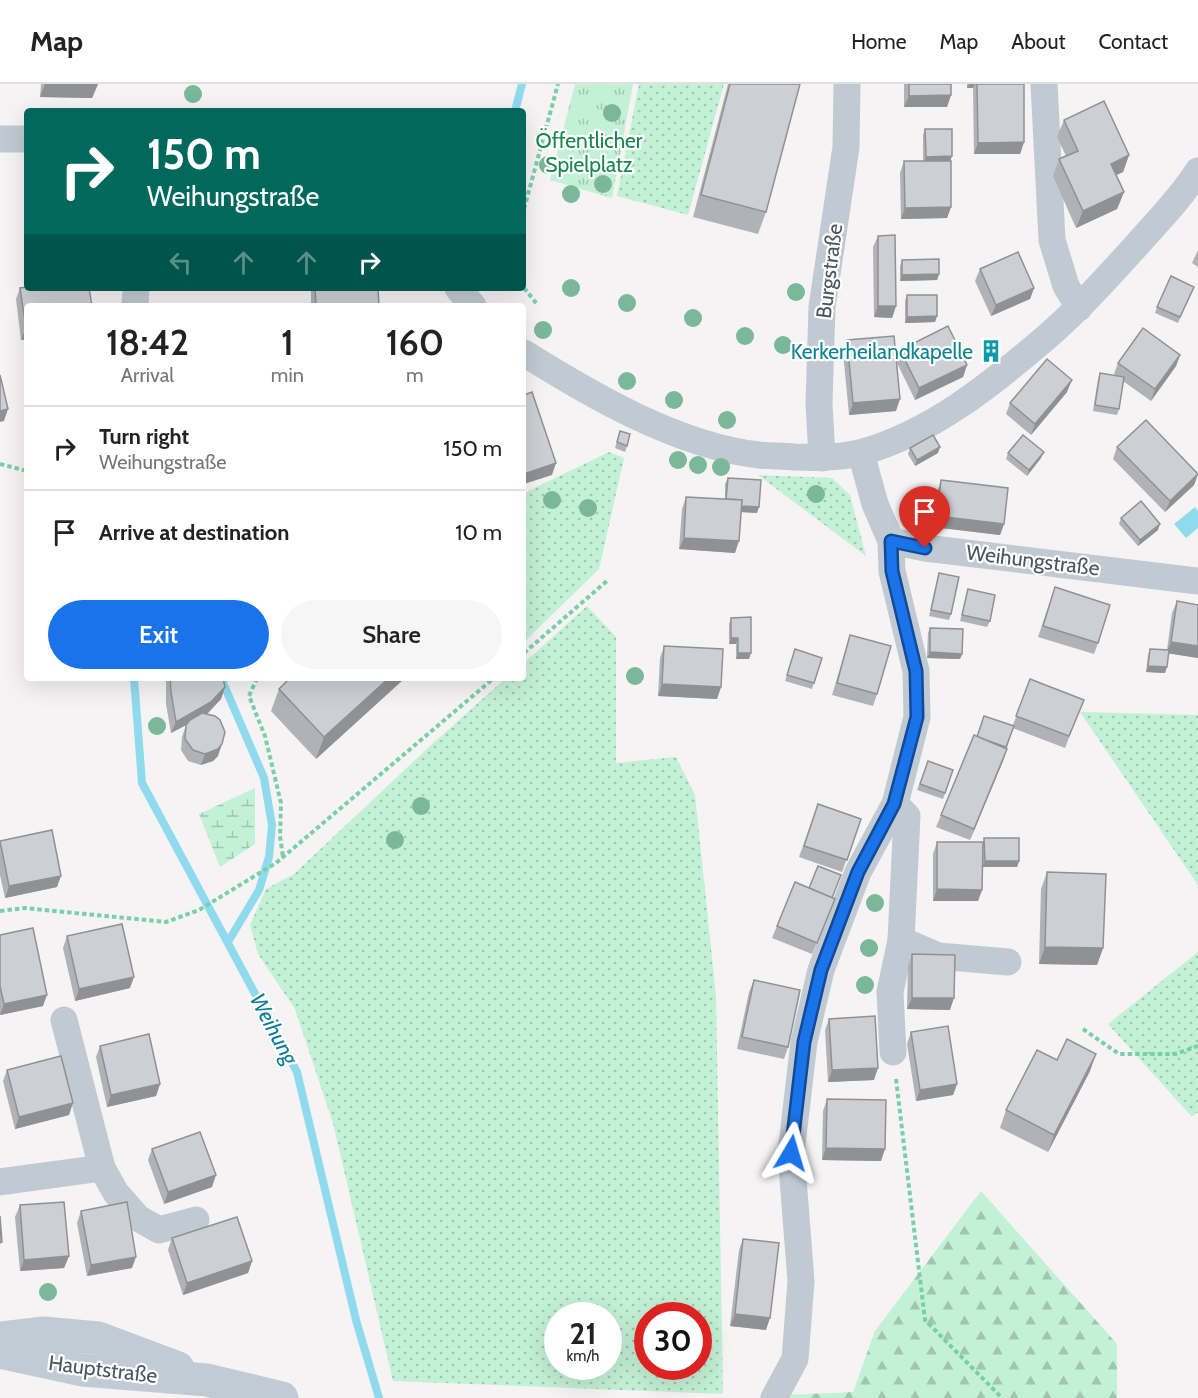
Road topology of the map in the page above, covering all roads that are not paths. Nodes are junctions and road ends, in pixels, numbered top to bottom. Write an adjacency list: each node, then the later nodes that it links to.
1 (847, 84): 11 (street, Burgstraße)
2 (1044, 84): 8 (street)
3 (0, 139): 4 (street)
4 (24, 139)
5 (1198, 171): 8 (street)
6 (460, 291): 7 (street)
7 (470, 303)
8 (1079, 308): 10 (street)
9 (526, 354): 11 (street)
10 (861, 453): 11 (street); 12 (street)
11 (822, 458)
12 (891, 541): 13 (street, Weihungstraße); 14 (street)
13 (1198, 581)
14 (894, 804): 15 (street); 26 (street)
15 (901, 940): 16 (street); 18 (street)
16 (1008, 962)
17 (64, 1020): 19 (street)
18 (893, 1052)
19 (102, 1168): 20 (street); 21 (street)
20 (0, 1182)
21 (196, 1220)
22 (0, 1338): 24 (main road, Hauptstraße)
23 (0, 1352): 24 (main road, Hauptstraße)
24 (207, 1380): 25 (main road, Hauptstraße)
25 (282, 1398)
26 (774, 1398)

